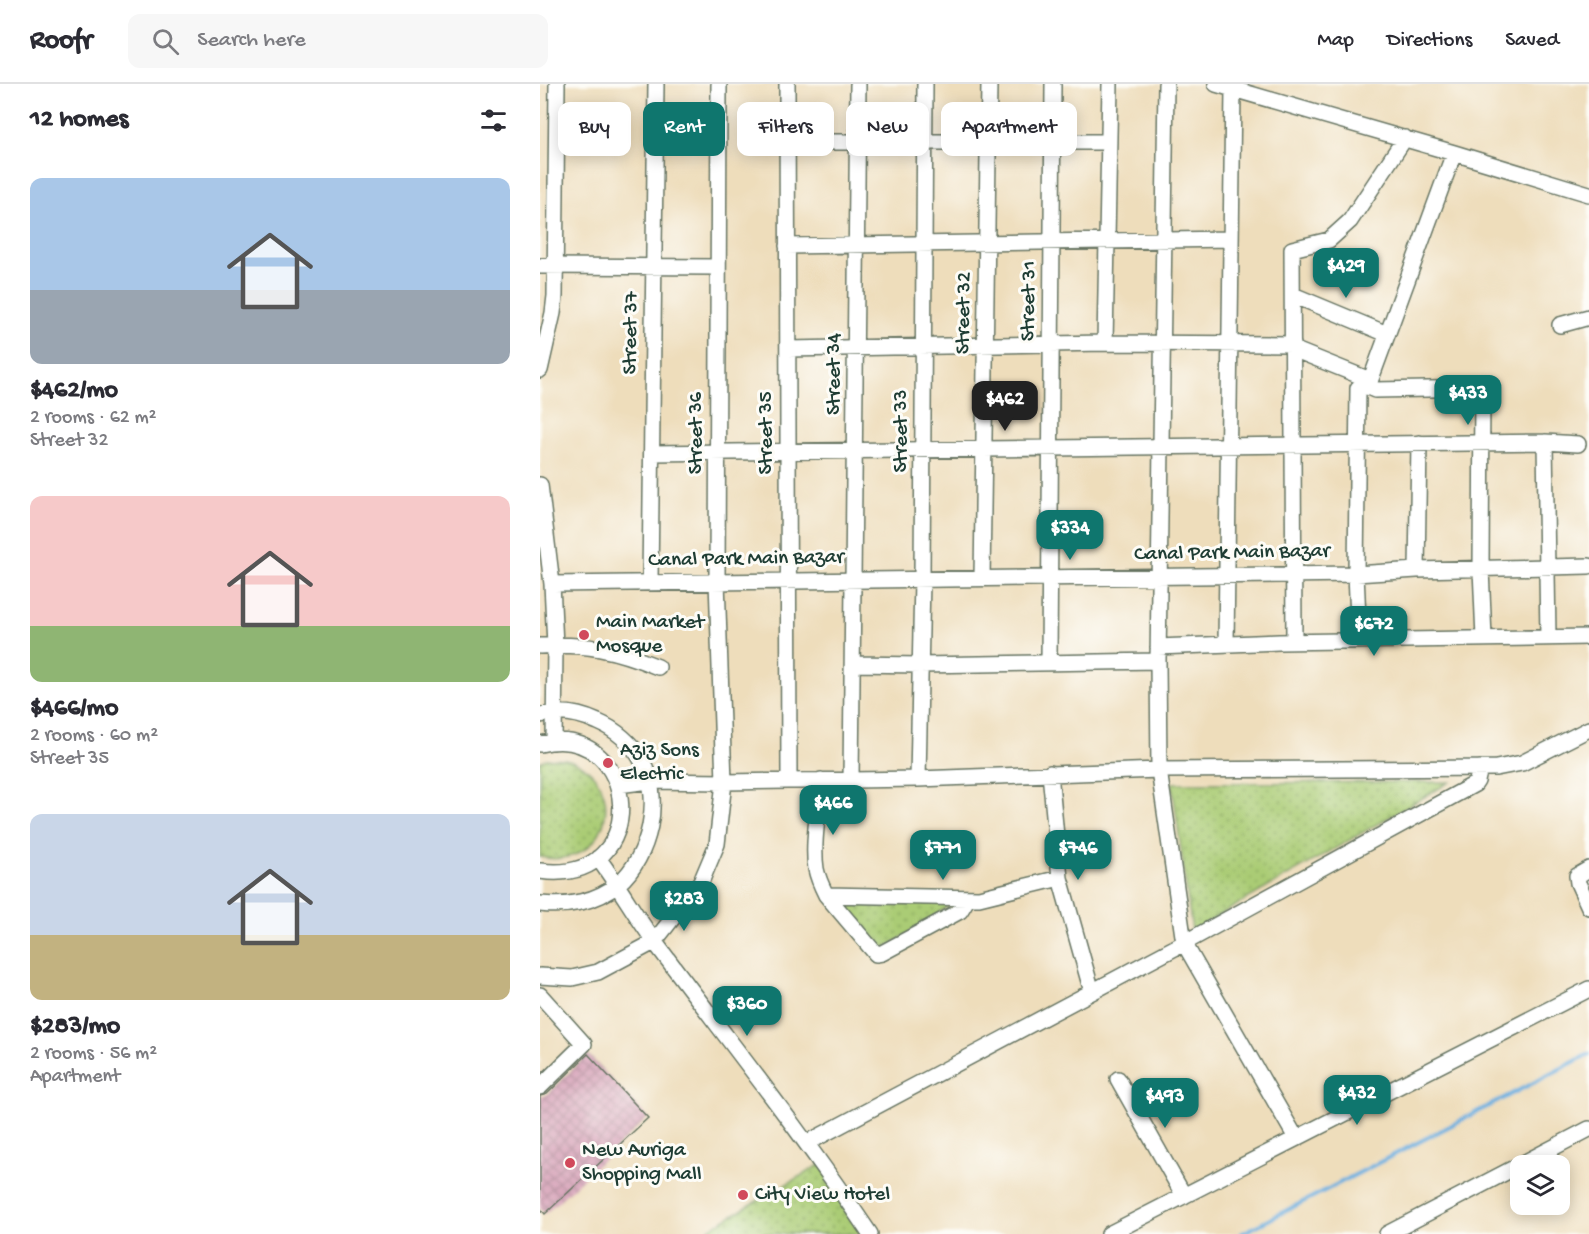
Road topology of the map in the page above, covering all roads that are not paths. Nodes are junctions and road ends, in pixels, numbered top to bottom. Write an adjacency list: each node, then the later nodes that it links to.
1 (557, 84): 36 (street)
2 (656, 84): 38 (street, Street 37)
3 (719, 84): 39 (street, Street 36)
4 (788, 84): 13 (street, Street 35)
5 (858, 84): 14 (street, Street 34)
6 (925, 84): 15 (street, Street 33)
7 (989, 84): 16 (street, Street 32)
8 (1053, 84): 17 (street, Street 31)
9 (1110, 84): 20 (street)
10 (1166, 84): 30 (street)
11 (1216, 84): 12 (street)
12 (1233, 89): 18 (street); 28 (street)
13 (788, 102)
14 (858, 102)
15 (925, 102)
16 (989, 102)
17 (1053, 102)
18 (1405, 138): 21 (street); 40 (street)
19 (1077, 142): 20 (street)
20 (1109, 142): 29 (street)
21 (1455, 153): 27 (street); 43 (street)
22 (787, 156): 35 (street, Street 35)
23 (858, 156): 34 (street, Street 34)
24 (925, 156): 33 (street, Street 33)
25 (988, 156): 32 (street, Street 32)
26 (1053, 156): 31 (street, Street 31)
27 (1589, 194)
28 (1231, 239): 30 (street); 47 (street)
29 (1107, 240): 30 (street); 31 (street); 44 (street)
30 (1165, 240): 45 (street)
31 (1052, 241): 32 (street); 46 (street, Street 31)
32 (987, 242): 33 (street); 48 (street, Street 32)
33 (924, 243): 34 (street); 49 (street, Street 33)
34 (857, 244): 35 (street); 51 (street, Street 34)
35 (787, 246): 52 (street, Street 35)
36 (556, 265): 37 (street); 38 (street); 53 (street)
37 (540, 266)
38 (654, 266): 39 (street); 69 (street, Street 37)
39 (718, 267): 68 (street, Street 36)
40 (1293, 295): 43 (street); 50 (street)
41 (1589, 317): 42 (street)
42 (1560, 325)
43 (1387, 334): 54 (street)
44 (1105, 343): 45 (street); 46 (street)
45 (1163, 343): 47 (street); 61 (street)
46 (1051, 344): 48 (street); 63 (street, Street 31)
47 (1230, 344): 50 (street); 62 (street)
48 (986, 345): 49 (street); 65 (street, Street 32)
49 (924, 346): 51 (street); 64 (street, Street 33)
50 (1293, 347): 54 (street); 60 (street)
51 (856, 348): 52 (street); 66 (street, Street 34)
52 (788, 349): 67 (street, Street 35)
53 (540, 370)
54 (1369, 383): 55 (street); 58 (street)
55 (1481, 442): 56 (street); 57 (street); 74 (street)
56 (1545, 442): 59 (street); 72 (street)
57 (1419, 443): 58 (street); 75 (street)
58 (1358, 444): 60 (street); 77 (street)
59 (1578, 444)
60 (1293, 445): 62 (street); 76 (street)
61 (1162, 446): 62 (street); 63 (street); 79 (street)
62 (1228, 446): 78 (street)
63 (1050, 448): 65 (street); 80 (street, Street 31)
64 (923, 449): 65 (street); 66 (street); 81 (street, Street 33)
65 (984, 449): 82 (street, Street 32)
66 (855, 450): 67 (street); 83 (street, Street 34)
67 (789, 451): 68 (street); 85 (street, Street 35)
68 (718, 452): 69 (street); 84 (street, Street 36)
69 (652, 453): 86 (street, Street 37)
70 (540, 485): 71 (street)
71 (542, 530): 87 (street)
72 (1548, 566): 73 (street, Canal Park Main Bazar); 74 (street, Canal Park Main Bazar); 88 (street)
73 (1589, 566)
74 (1481, 569): 75 (street, Canal Park Main Bazar); 90 (street)
75 (1417, 570): 77 (street, Canal Park Main Bazar)
76 (1293, 574): 77 (street, Canal Park Main Bazar); 78 (street, Canal Park Main Bazar); 92 (street)
77 (1356, 574): 91 (street)
78 (1226, 575): 79 (street, Canal Park Main Bazar); 93 (street)
79 (1160, 576): 80 (street, Canal Park Main Bazar); 95 (street)
80 (1048, 578): 82 (street, Canal Park Main Bazar); 96 (street, Street 31)
81 (922, 579): 82 (street, Canal Park Main Bazar); 83 (street, Canal Park Main Bazar); 98 (street, Street 33)
82 (982, 579)
83 (854, 580): 85 (street, Canal Park Main Bazar); 97 (street, Street 34)
84 (717, 581): 85 (street, Canal Park Main Bazar); 86 (street, Canal Park Main Bazar); 111 (street, Street 36)
85 (790, 581): 110 (street, Street 35)
86 (650, 582): 87 (street, Canal Park Main Bazar)
87 (552, 584): 94 (street)
88 (1548, 637): 89 (street); 90 (street)
89 (1589, 637)
90 (1484, 639): 91 (street)
91 (1359, 641): 92 (street)
92 (1294, 642): 93 (street)
93 (1226, 644): 95 (street)
94 (548, 645): 99 (street); 100 (street)
95 (1158, 654): 96 (street); 104 (street)
96 (1049, 662): 98 (street)
97 (854, 663): 98 (street); 108 (street, Street 34)
98 (920, 665): 106 (street, Street 33)
99 (658, 667)
100 (547, 713): 102 (street); 109 (street)
101 (1589, 729): 103 (street)
102 (547, 743): 112 (street)
103 (1480, 768): 104 (street); 123 (street)
104 (1158, 770): 105 (street); 123 (street)
105 (1050, 773): 106 (street); 116 (street)
106 (918, 779): 108 (street)
107 (821, 780): 108 (street); 110 (street); 118 (street)
108 (851, 780)
109 (650, 781): 111 (street); 112 (street); 117 (street)
110 (789, 781): 111 (street)
111 (724, 782): 122 (street, Street 36)
112 (618, 785): 113 (street)
113 (598, 858): 115 (street); 117 (street)
114 (1589, 869): 121 (street)
115 (540, 872)
116 (1060, 878): 119 (street); 126 (street)
117 (618, 884): 120 (street); 122 (street)
118 (826, 896): 119 (street); 119 (street)
119 (968, 898)
120 (540, 904)
121 (1589, 907)
122 (654, 942): 124 (street); 132 (street)
123 (1184, 943): 126 (street); 131 (street)
124 (540, 976)
125 (1589, 989): 131 (street)
126 (1092, 992): 132 (street)
127 (540, 995): 129 (street)
128 (1118, 1079): 133 (street)
129 (540, 1087)
130 (1588, 1132): 136 (street)
131 (1296, 1138): 133 (street)
132 (807, 1143): 134 (street)
133 (1184, 1196): 135 (street)
134 (870, 1234)
135 (1109, 1234)
136 (1387, 1234)

